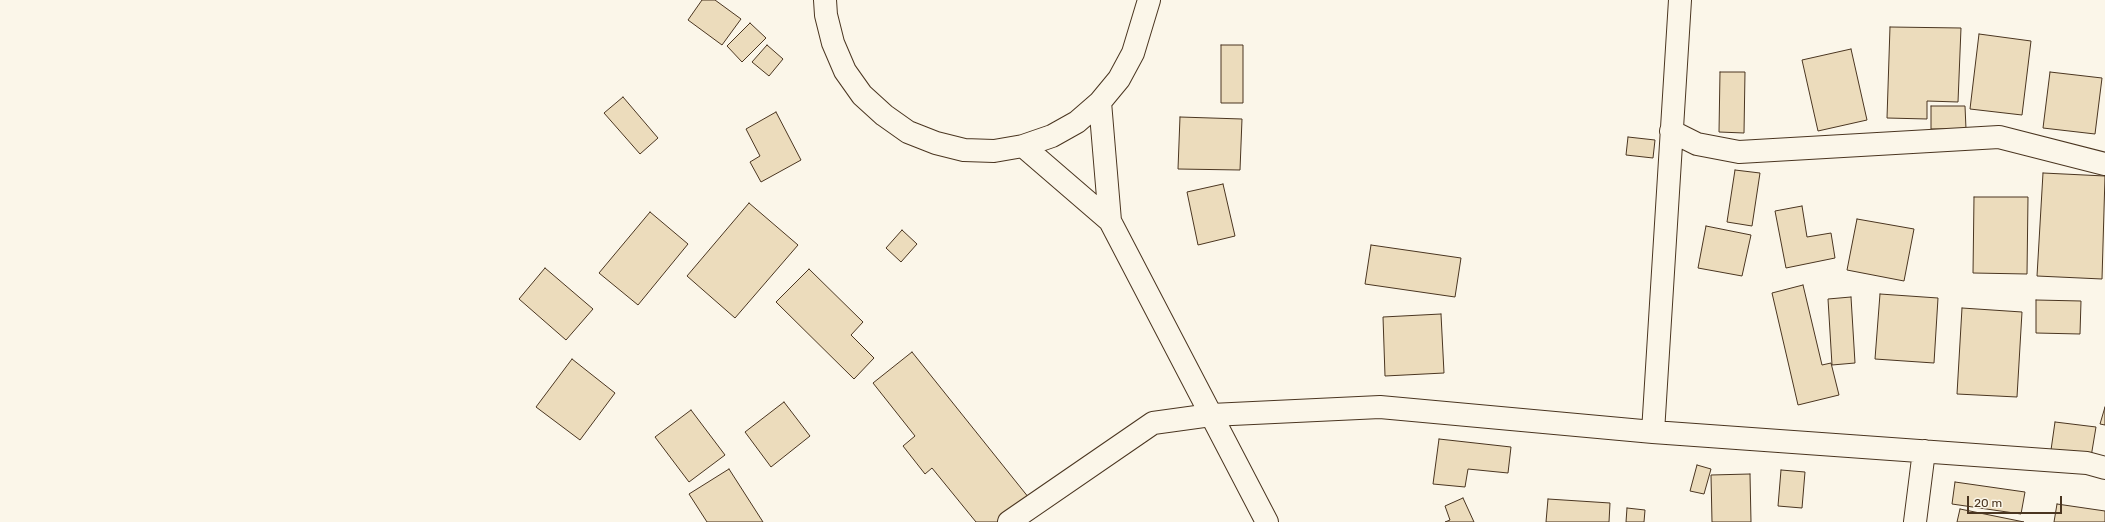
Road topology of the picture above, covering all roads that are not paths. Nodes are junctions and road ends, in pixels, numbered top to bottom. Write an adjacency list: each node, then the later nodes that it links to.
1 (825, 0): 6 (main road)
2 (1149, 0): 4 (main road)
3 (1680, 0): 5 (main road)
4 (1100, 102): 6 (main road); 8 (main road)
5 (1671, 131): 7 (main road); 10 (main road)
6 (1024, 146): 8 (main road)
7 (2105, 164)
8 (1110, 221): 9 (main road)
9 (1211, 414): 10 (main road); 13 (main road); 14 (main road)
10 (1653, 432): 11 (main road)
11 (1924, 451): 12 (main road); 15 (main road)
12 (2105, 468)
13 (1009, 522)
14 (1267, 522)
15 (1915, 522)

